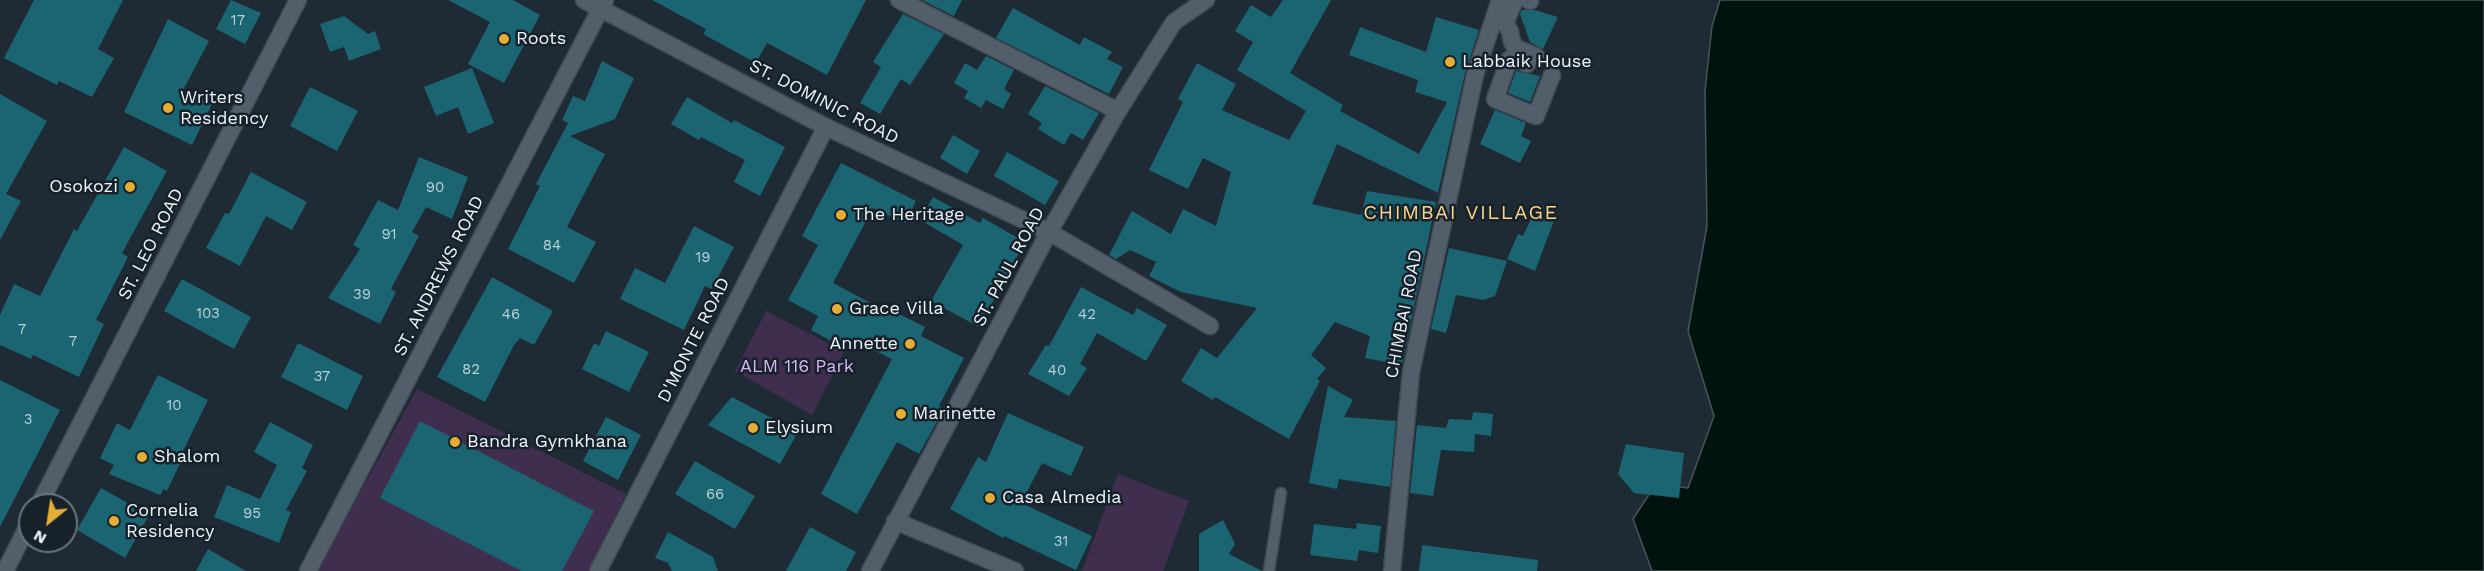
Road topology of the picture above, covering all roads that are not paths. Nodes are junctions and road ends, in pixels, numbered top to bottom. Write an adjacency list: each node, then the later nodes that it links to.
1 (298, 0): 15 (street, ST. LEO ROAD)
2 (584, 0): 7 (street, ST. DOMINIC ROAD)
3 (899, 0): 11 (street)
4 (1206, 0): 11 (street, ST. PAUL ROAD)
5 (1500, 0): 8 (street, CHIMBAI ROAD)
6 (1525, 0): 10 (street)
7 (602, 4): 12 (street, ST. DOMINIC ROAD); 20 (street, ST. ANDREWS ROAD)
8 (1474, 75): 10 (street); 25 (street, CHIMBAI ROAD)
9 (1552, 75): 10 (street)
10 (1499, 84)
11 (1118, 111): 13 (street, ST. PAUL ROAD)
12 (826, 127): 13 (street, ST. DOMINIC ROAD); 21 (street, D'MONTE ROAD)
13 (1049, 232): 14 (street, ST. DOMINIC ROAD); 17 (street, ST. PAUL ROAD)
14 (1210, 326)
15 (45, 493)
16 (1281, 493): 24 (lane)
17 (895, 521): 22 (street, ST. PAUL ROAD); 23 (street)
18 (18, 546): 19 (street)
19 (5, 571)
20 (308, 571)
21 (598, 571)
22 (870, 571)
23 (1015, 571)
24 (1269, 571)
25 (1392, 571)

